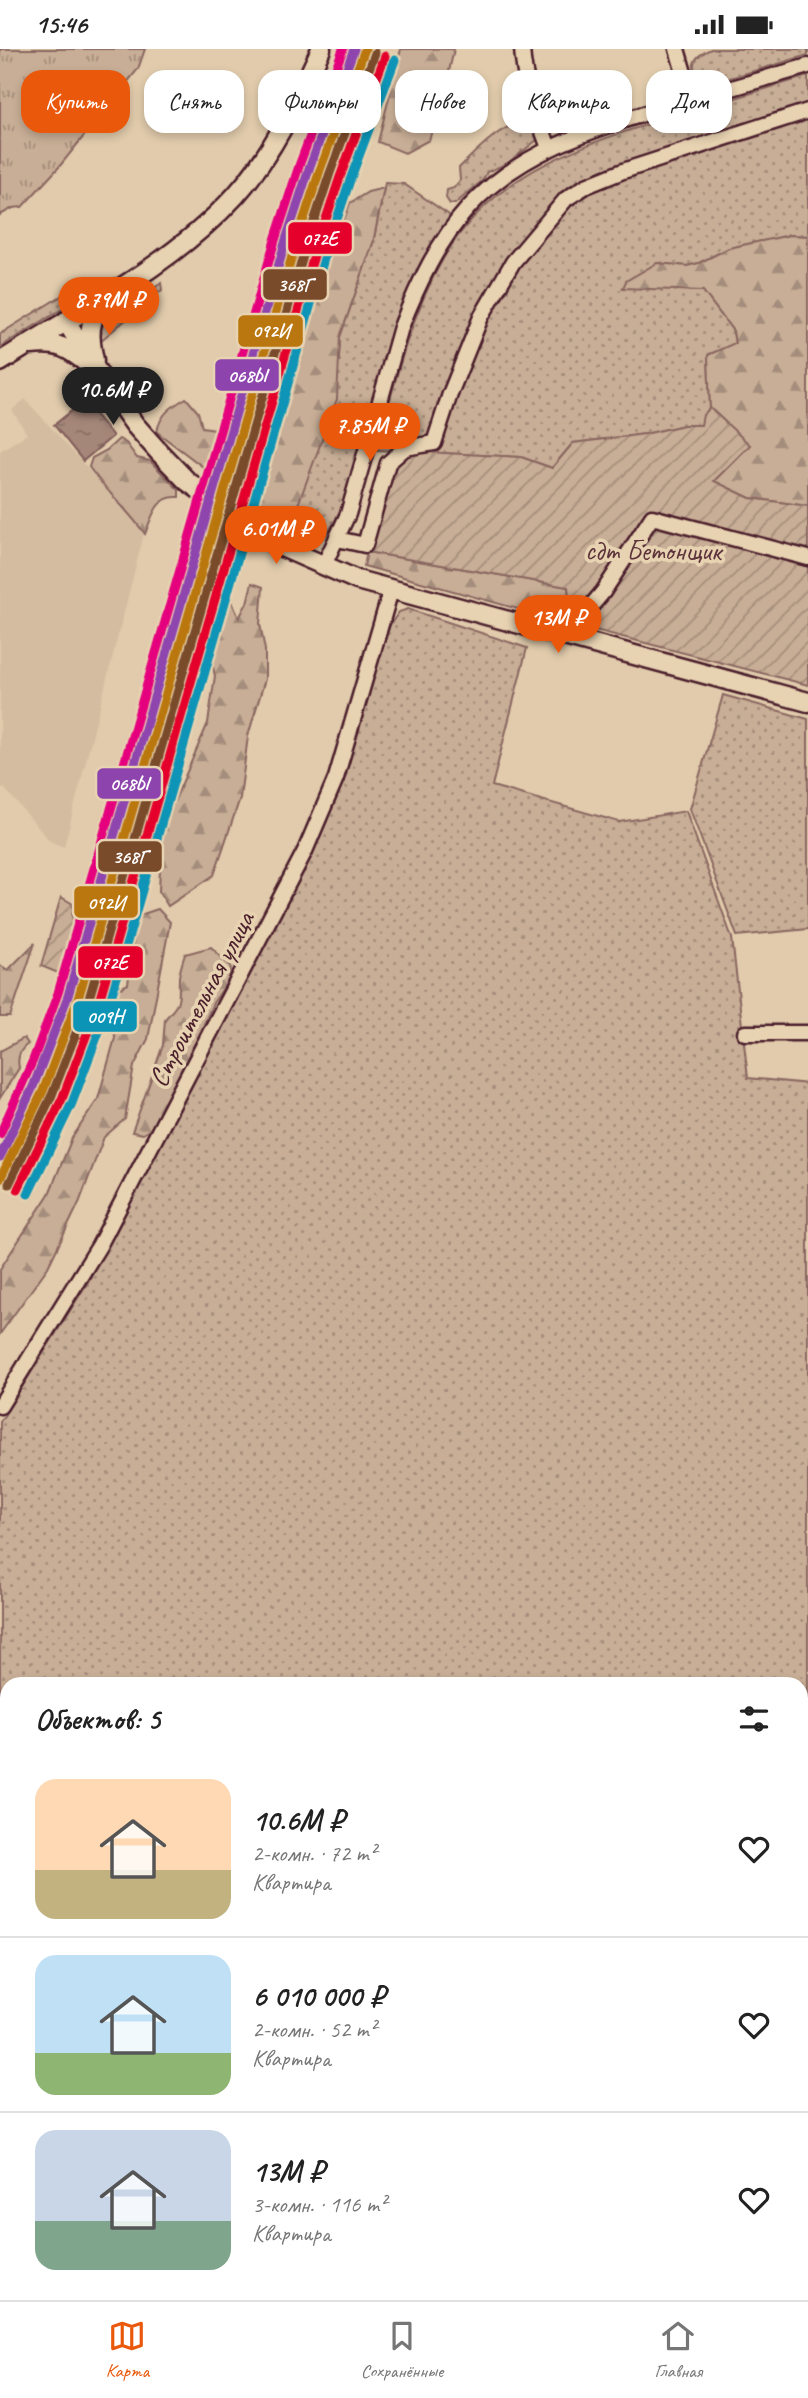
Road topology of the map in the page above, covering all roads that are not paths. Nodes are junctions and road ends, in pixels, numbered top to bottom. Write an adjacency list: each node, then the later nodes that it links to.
1 (321, 49): 10 (main road)
2 (522, 49): 9 (street)
3 (677, 49): 5 (street)
4 (808, 66): 6 (street)
5 (683, 70)
6 (732, 88)
7 (808, 111): 15 (street)
8 (646, 114): 9 (street)
9 (550, 148): 15 (street)
10 (104, 297): 11 (main road); 14 (main road)
11 (66, 321): 12 (main road); 14 (main road)
12 (26, 346): 13 (main road); 14 (main road)
13 (0, 362)
14 (100, 376): 17 (main road)
15 (337, 539): 17 (street)
16 (808, 558): 19 (street)
17 (323, 567): 18 (main road)
18 (391, 590): 19 (main road); 23 (street, Строительная улица)
19 (565, 637): 20 (main road)
20 (808, 702)
21 (745, 1033): 22 (street)
22 (808, 1033)
23 (0, 1406)

